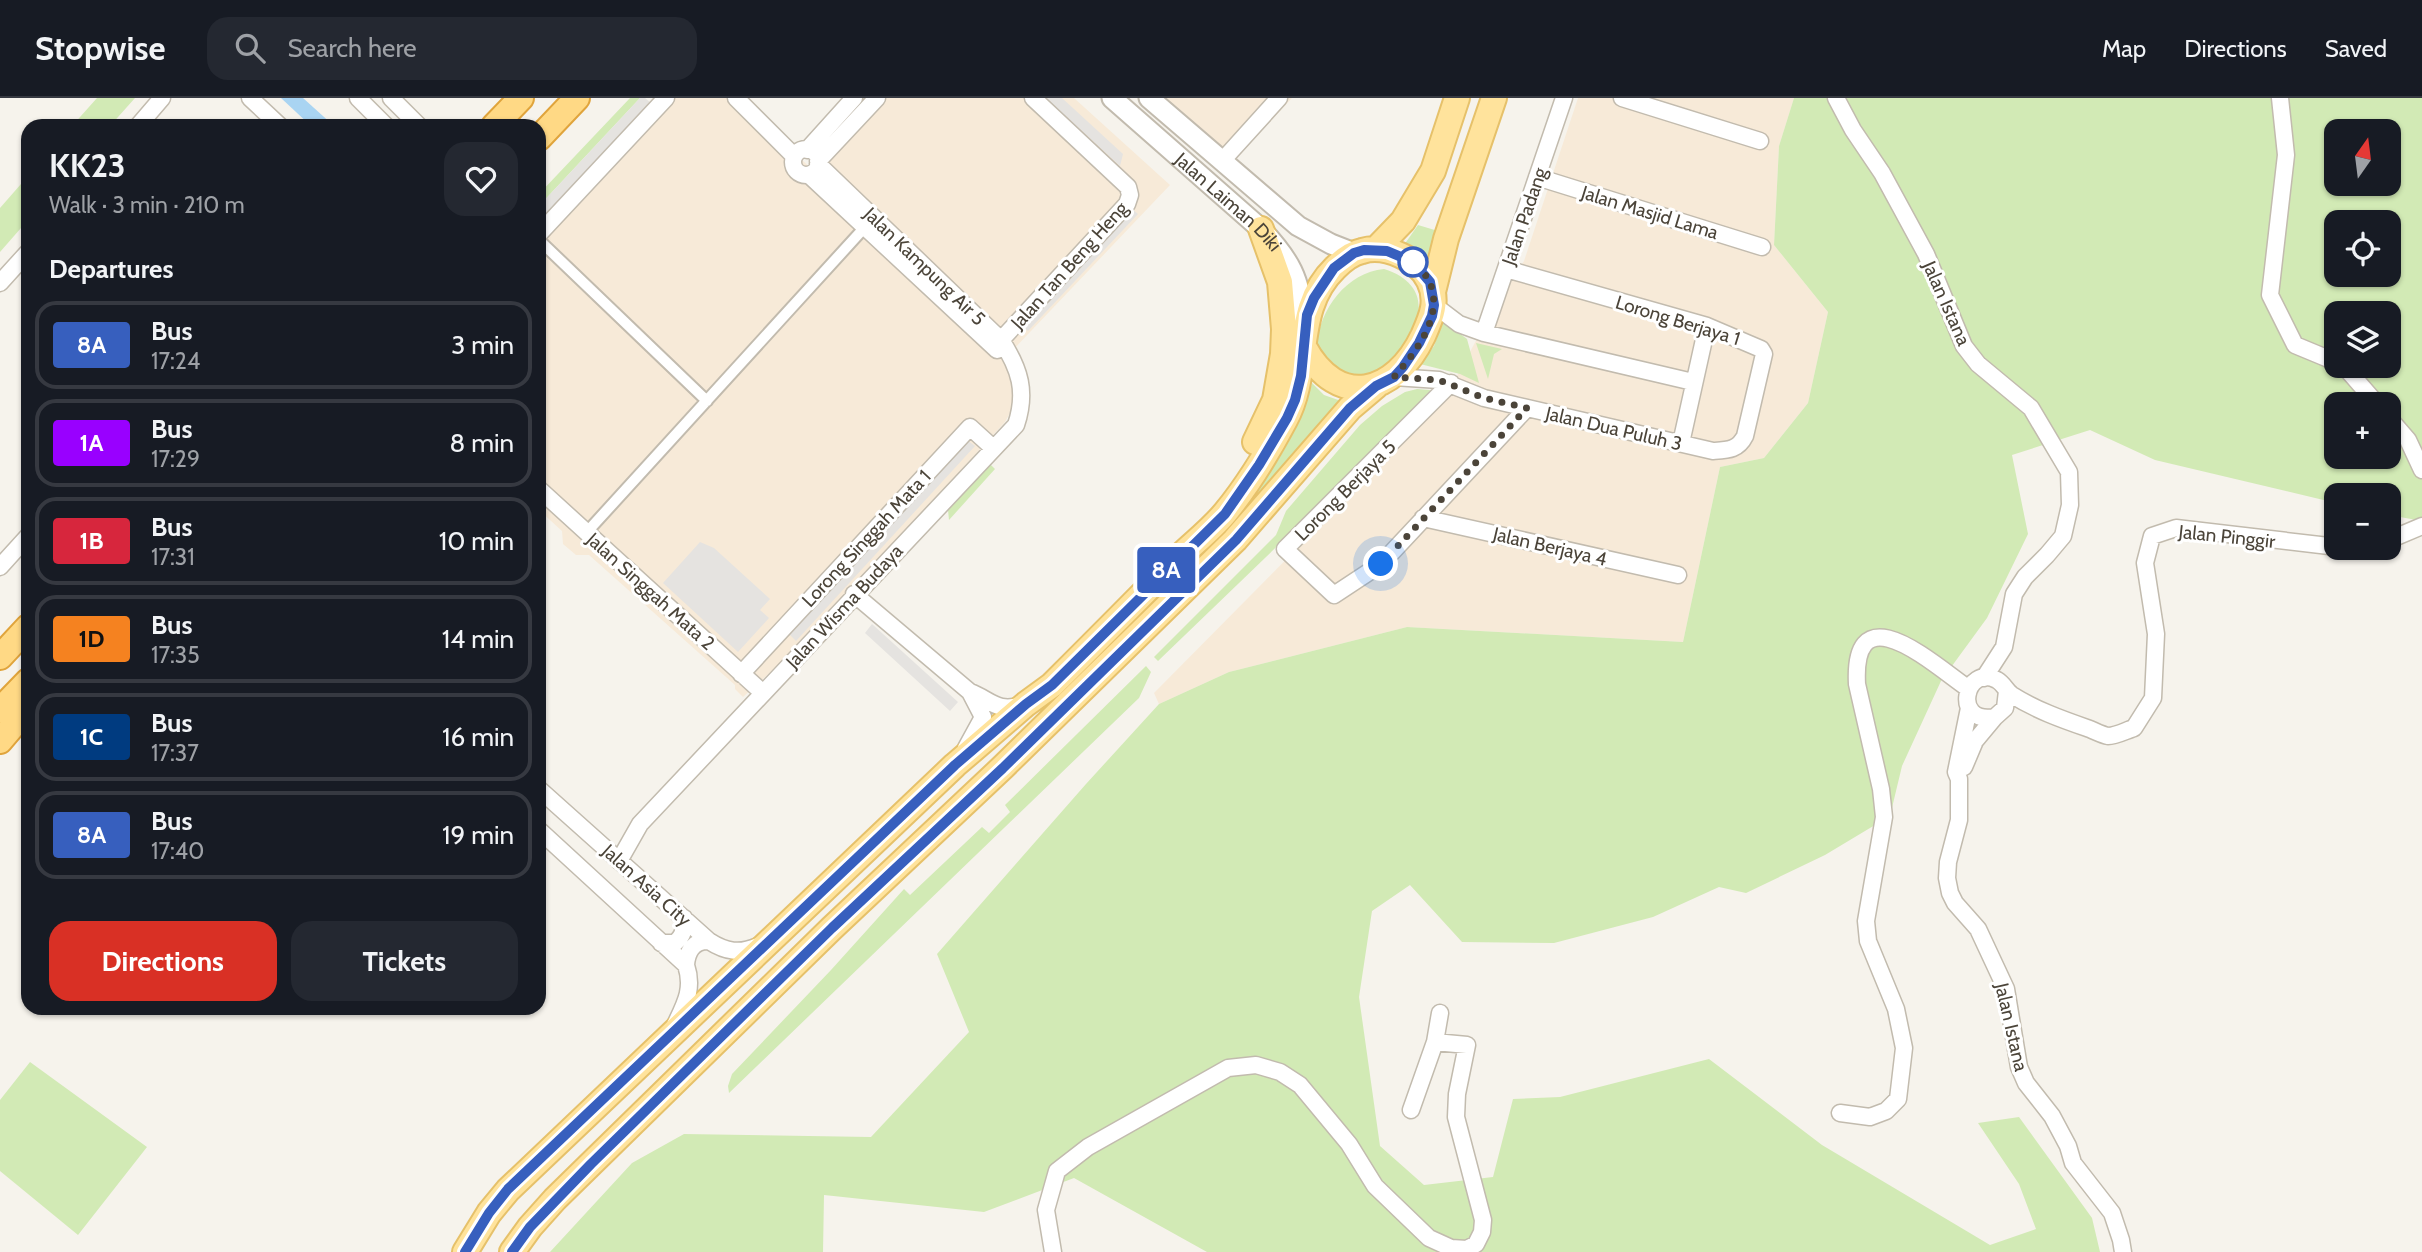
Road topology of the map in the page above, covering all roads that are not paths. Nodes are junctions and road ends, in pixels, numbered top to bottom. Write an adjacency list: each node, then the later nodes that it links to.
1 (162, 98): 21 (street)
2 (250, 98): 22 (street)
3 (358, 98): 23 (street)
4 (391, 98): 24 (street)
5 (521, 98): 25 (highway)
6 (577, 98): 26 (highway)
7 (666, 98): 31 (street)
8 (736, 98): 28 (street, Jalan Kampung Air 5)
9 (853, 98): 28 (street)
10 (877, 98): 28 (street)
11 (1032, 98): 44 (street, Jalan Tan Beng Heng)
12 (1112, 98): 33 (street, Jalan Laiman Diki)
13 (1149, 98): 29 (street, Jalan Laiman Diki)
14 (1279, 98): 29 (street)
15 (1457, 98): 36 (main road)
16 (1494, 98): 40 (main road)
17 (1564, 98): 30 (street, Jalan Padang)
18 (1622, 98): 27 (street)
19 (1836, 98): 71 (street, Jalan Istana)
20 (2280, 98): 45 (street)
21 (144, 119)
22 (272, 119)
23 (379, 119)
24 (412, 119)
25 (501, 119)
26 (546, 131)
27 (1760, 141)
28 (809, 161): 32 (street); 44 (street, Jalan Kampung Air 5)
29 (1223, 161): 36 (street, Jalan Laiman Diki)
30 (1537, 177): 35 (street, Jalan Masjid Lama); 38 (street, Jalan Padang)
31 (546, 227)
32 (865, 227): 46 (street); 52 (street)
33 (1261, 229): 43 (street, Jalan Laiman Diki); 60 (main road)
34 (546, 247): 52 (street)
35 (1762, 247)
36 (1365, 251): 40 (main road); 43 (main road)
37 (21, 260): 39 (street)
38 (1506, 269): 41 (street, Lorong Berjaya 1); 42 (street, Jalan Padang)
39 (0, 284)
40 (1434, 299): 42 (street); 48 (main road)
41 (1707, 326): 49 (street); 57 (street, Lorong Berjaya 1)
42 (1485, 334): 49 (street)
43 (1305, 338): 48 (main road); 60 (main road)
44 (1001, 340): 46 (street, Jalan Kampung Air 5)
45 (2324, 357)
46 (1019, 377): 56 (street, Jalan Wisma Budaya)
47 (2354, 378): 51 (street)
48 (1385, 381): 50 (street, Jalan Dua Puluh 3); 105 (main road)
49 (1693, 382): 55 (street)
50 (1451, 383): 53 (street, Jalan Dua Puluh 3); 61 (street, Lorong Berjaya 5)
51 (2367, 392)
52 (707, 401): 63 (street)
53 (1527, 408): 55 (street, Jalan Dua Puluh 3); 61 (street)
54 (2401, 432): 58 (street)
55 (1681, 443): 57 (street, Jalan Dua Puluh 3)
56 (992, 447): 69 (street, Jalan Wisma Budaya); 73 (street, Lorong Singgah Mata 1)
57 (1713, 451)
58 (2422, 470)
59 (546, 496): 63 (street, Jalan Singgah Mata 2)
60 (1225, 514): 80 (main road)
61 (1423, 518): 68 (street, Jalan Berjaya 4)
62 (2422, 526): 64 (street)
63 (586, 533): 73 (street, Jalan Singgah Mata 2)
64 (2401, 535)
65 (21, 544): 67 (street)
66 (2324, 545): 83 (street, Jalan Pinggir)
67 (0, 567)
68 (1678, 575)
69 (854, 594): 78 (street); 79 (street, Jalan Wisma Budaya)
70 (21, 634): 72 (highway)
71 (2004, 647): 74 (street, Jalan Istana); 77 (street)
72 (0, 657)
73 (741, 674): 79 (street, Jalan Singgah Mata 2)
74 (1984, 678): 76 (street); 77 (street)
75 (21, 688): 82 (highway)
76 (1969, 689): 81 (street); 103 (street)
77 (2006, 689): 83 (street, Jalan Pinggir); 84 (street)
78 (970, 692): 80 (street); 87 (street)
79 (762, 693): 90 (street, Jalan Wisma Budaya)
80 (1026, 704): 87 (main road)
81 (1969, 708): 84 (street); 88 (street, Jalan Istana)
82 (0, 710)
83 (2044, 712): 84 (street, Jalan Pinggir)
84 (1998, 715): 88 (street)
85 (21, 716): 86 (highway)
86 (0, 741)
87 (955, 765): 97 (main road)
88 (1959, 779): 107 (street, Jalan Istana)
89 (546, 795): 92 (street, Jalan Asia City)
90 (639, 824): 92 (street, Jalan Wisma Budaya); 93 (street, Jalan Wisma Budaya)
91 (546, 836): 96 (street, Jalan Asia City)
92 (597, 841): 93 (street, Jalan Asia City)
93 (619, 860): 94 (street, Jalan Asia City)
94 (684, 918): 95 (street, Jalan Asia City); 96 (street)
95 (709, 941): 97 (street, Jalan Asia City); 98 (street)
96 (661, 943): 98 (street, Jalan Asia City)
97 (765, 943): 100 (main road)
98 (686, 965): 100 (street)
99 (1440, 1013): 101 (street)
100 (670, 1037): 104 (main road)
101 (1435, 1042): 102 (street); 106 (street)
102 (1411, 1110)
103 (1840, 1113)
104 (466, 1252)
105 (512, 1252)
106 (1053, 1252)
107 (2123, 1252)

